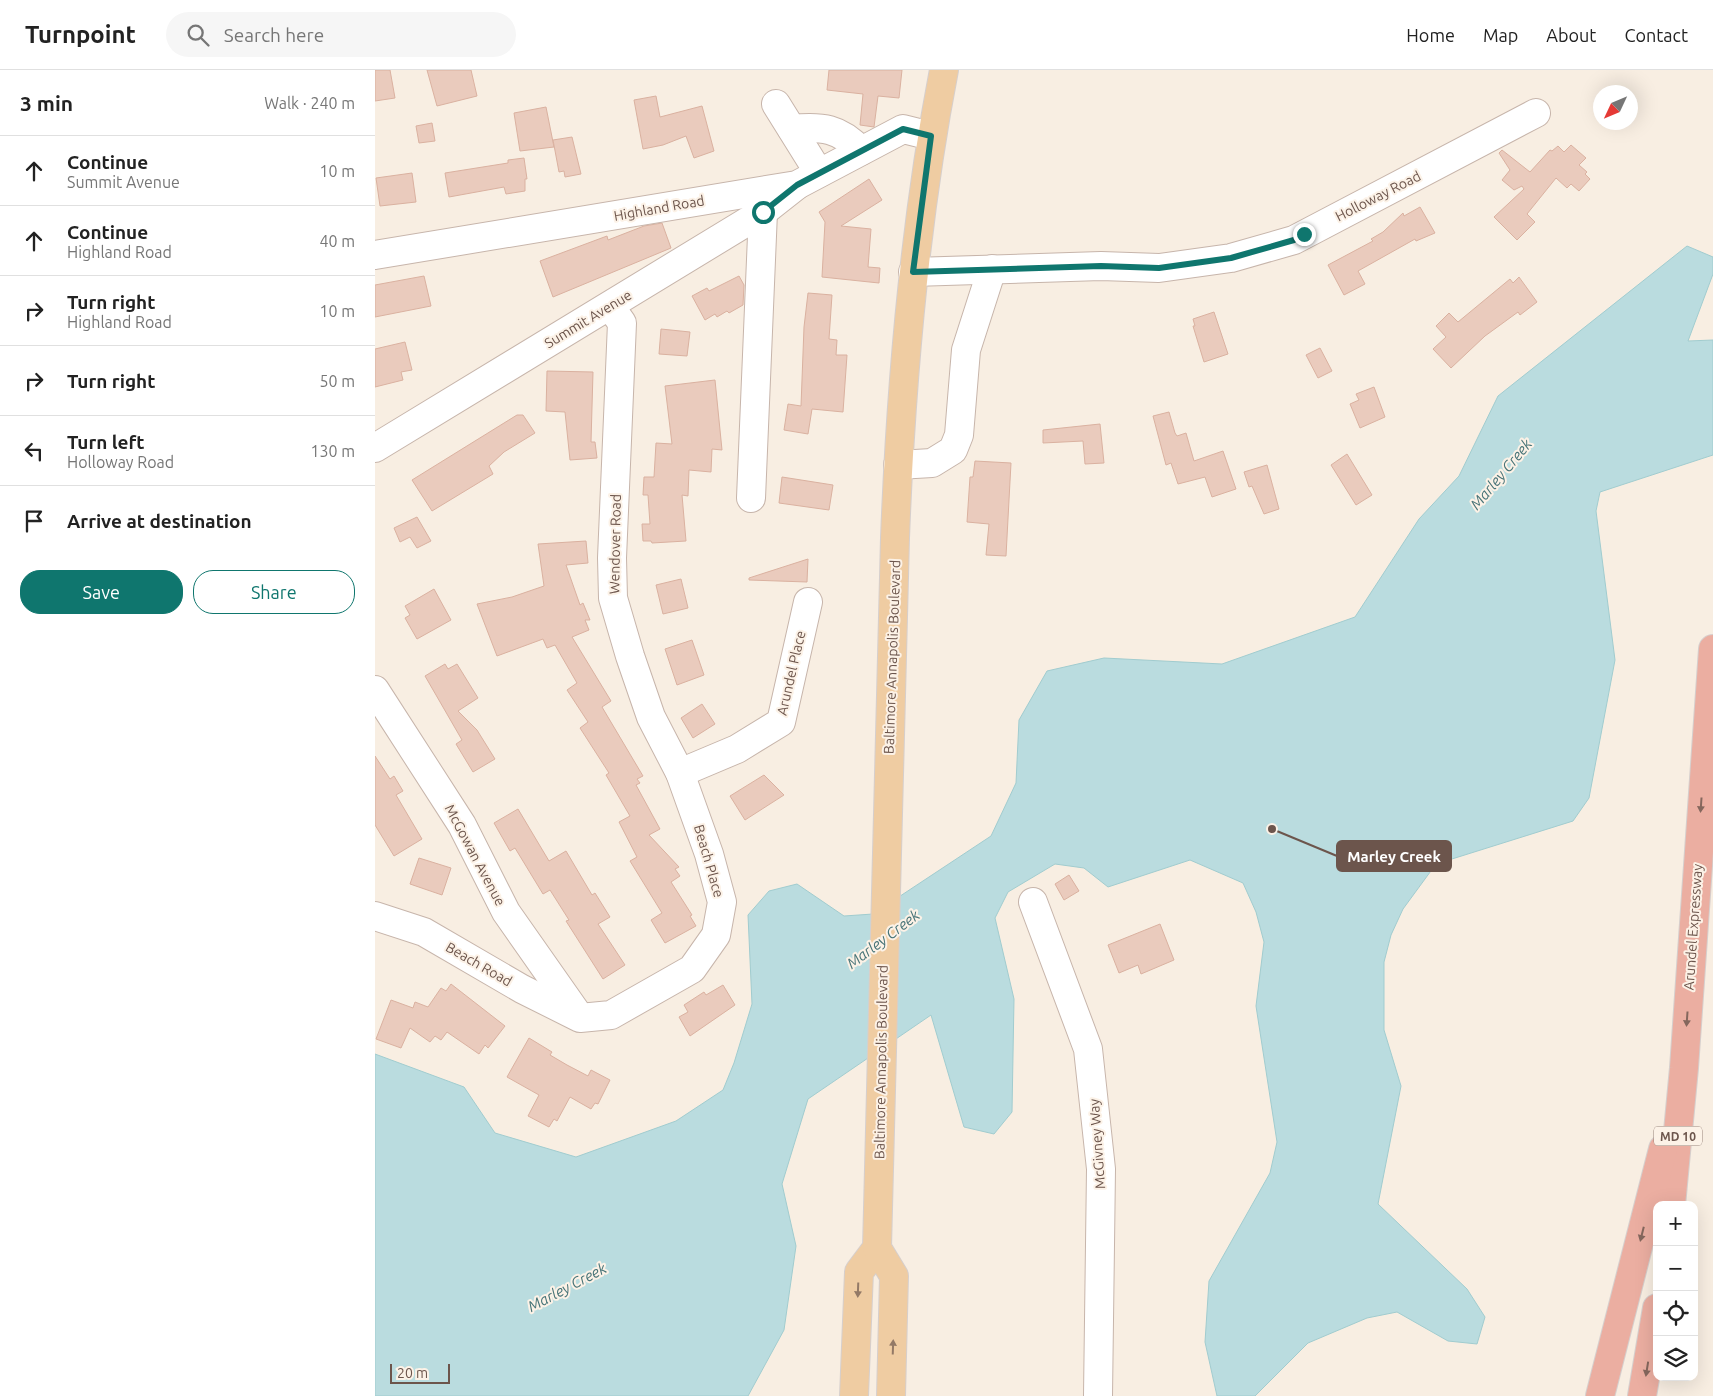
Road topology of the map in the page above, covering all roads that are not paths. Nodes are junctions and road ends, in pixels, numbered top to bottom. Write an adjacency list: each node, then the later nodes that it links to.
1 (944, 70): 5 (main road, Baltimore Annapolis Boulevard)
2 (776, 104): 4 (street)
3 (1536, 113): 10 (street, Holloway Road)
4 (792, 129): 6 (street); 7 (street)
5 (931, 136): 6 (street, Highland Road); 11 (main road, Baltimore Annapolis Boulevard)
6 (861, 151): 7 (street, Highland Road)
7 (808, 179): 8 (street, Summit Avenue); 9 (street, Highland Road)
8 (763, 212): 12 (street, Summit Avenue); 15 (street)
9 (375, 255)
10 (992, 269): 11 (street, Holloway Road); 14 (street)
11 (913, 272): 14 (main road, Baltimore Annapolis Boulevard)
12 (610, 306): 13 (street, Summit Avenue); 19 (street, Wendover Road)
13 (375, 448)
14 (898, 465): 25 (main road, Baltimore Annapolis Boulevard)
15 (751, 498)
16 (808, 602): 19 (street, Arundel Place)
17 (1713, 649): 23 (highway, Arundel Expressway / MD 10, one-way to 23)
18 (375, 690): 22 (street, McGowan Avenue)
19 (680, 773): 22 (street, Beach Place)
20 (1033, 902): 29 (street, McGivney Way)
21 (375, 916): 22 (street, Beach Road)
22 (580, 1018)
23 (1684, 1068): 24 (highway, Arundel Expressway / MD 10); 30 (highway, one-way to 30)
24 (1671, 1201)
25 (877, 1248): 27 (main road, one-way to 27); 28 (main road, one-way to 25)
26 (1653, 1331): 31 (highway, one-way to 31)
27 (854, 1396)
28 (891, 1396)
29 (1098, 1396)
30 (1600, 1396)
31 (1642, 1396)

